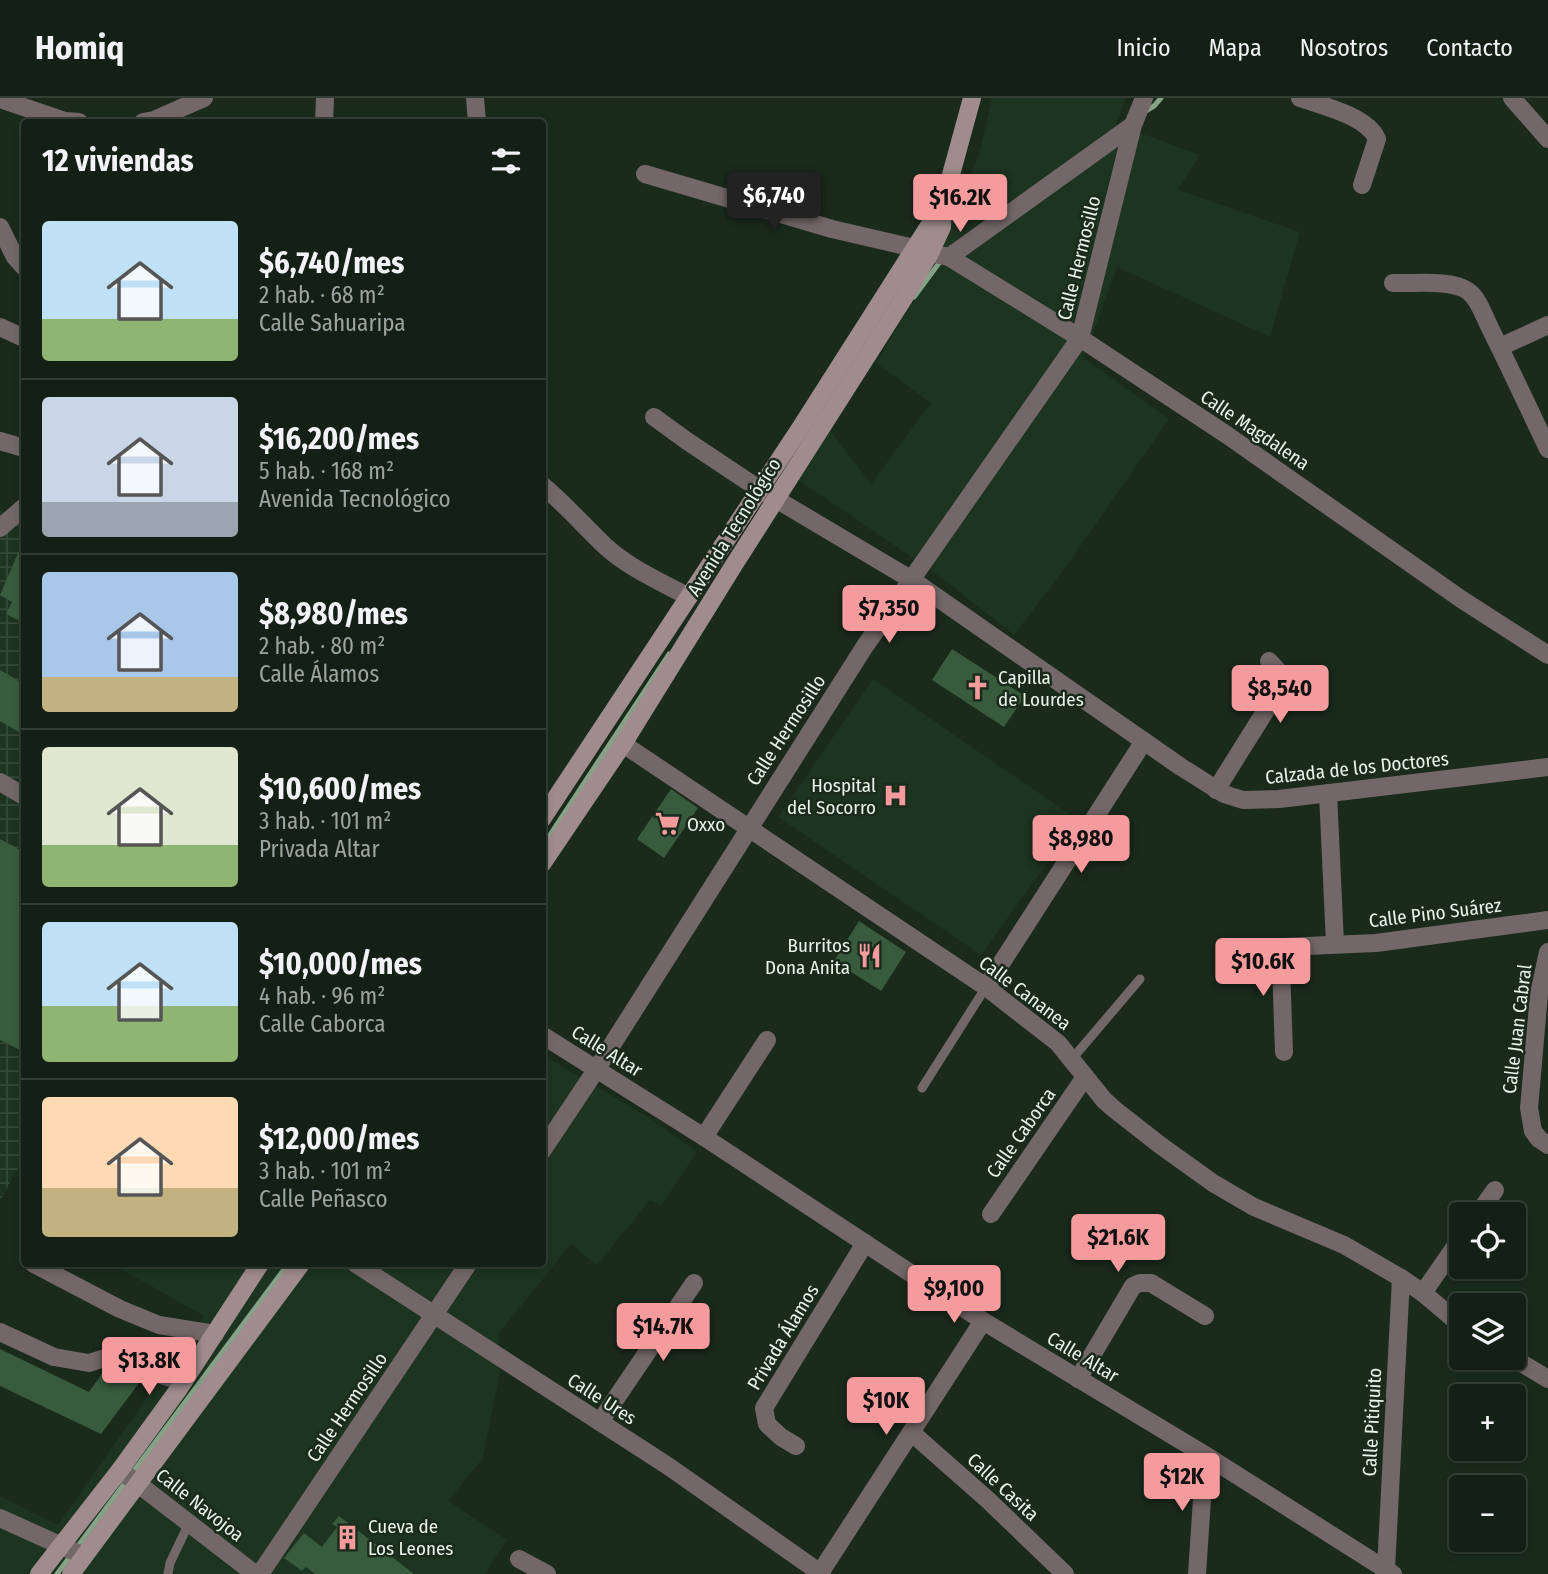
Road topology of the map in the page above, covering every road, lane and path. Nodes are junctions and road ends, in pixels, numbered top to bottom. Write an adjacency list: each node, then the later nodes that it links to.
1 (204, 98): 10 (street)
2 (325, 98): 11 (street)
3 (475, 98): 12 (street)
4 (972, 98): 20 (main road, Avenida Tecnológico)
5 (1144, 98): 13 (street, Calle Hermosillo)
6 (1300, 98): 16 (street)
7 (1512, 98): 14 (street)
8 (0, 99): 9 (street)
9 (59, 119)
10 (156, 119)
11 (324, 119)
12 (477, 119)
13 (1133, 125): 18 (street); 25 (street, Calle Hermosillo)
14 (1548, 139)
15 (645, 174): 20 (street, Calle Magdalena)
16 (1362, 186)
17 (0, 227): 19 (street)
18 (948, 257): 20 (street, Calle Magdalena); 25 (street, Calle Magdalena)
19 (13, 259)
20 (917, 259): 27 (main road, Avenida Tecnológico)
21 (1394, 283): 26 (street)
22 (1548, 325): 26 (street)
23 (0, 327): 24 (street)
24 (21, 337)
25 (1080, 338): 37 (street, Calle Hermosillo); 39 (street, Calle Magdalena)
26 (1500, 347): 31 (street)
27 (820, 413): 33 (main road, Avenida Tecnológico); 34 (main road, Avenida Tecnológico)
28 (654, 416): 33 (street, Calzada de los Doctores)
29 (0, 441): 30 (street)
30 (21, 447)
31 (1548, 450)
32 (546, 488): 38 (street)
33 (759, 489): 34 (street, Calzada de los Doctores); 38 (main road, Avenida Tecnológico)
34 (776, 498): 37 (street, Calzada de los Doctores); 42 (main road, Avenida Tecnológico)
35 (21, 510): 36 (street)
36 (0, 528)
37 (912, 580): 41 (street, Calzada de los Doctores); 49 (street, Calle Hermosillo)
38 (689, 597): 48 (main road, Avenida Tecnológico)
39 (1548, 655)
40 (1269, 661): 45 (street)
41 (1144, 741): 45 (street, Calzada de los Doctores); 55 (street)
42 (624, 744): 49 (street, Calle Cananea); 50 (main road, Avenida Tecnológico)
43 (1548, 767): 46 (street, Calzada de los Doctores)
44 (0, 782): 47 (street)
45 (1216, 790): 46 (street, Calzada de los Doctores)
46 (1328, 793): 52 (street)
47 (21, 794)
48 (546, 813)
49 (749, 828): 55 (street, Calle Cananea); 60 (street, Calle Hermosillo)
50 (546, 858)
51 (1548, 920): 52 (street, Calle Pino Suárez)
52 (1335, 944): 58 (street, Calle Pino Suárez)
53 (1548, 952): 65 (street, Calle Juan Cabral)
54 (1140, 979): 59 (lane)
55 (986, 987): 59 (street, Calle Cananea); 62 (lane)
56 (546, 1038): 60 (street, Calle Altar)
57 (767, 1040): 63 (street)
58 (1284, 1052)
59 (1072, 1059): 61 (street, Calle Cananea)
60 (596, 1070): 63 (street, Calle Altar); 64 (street, Calle Hermosillo)
61 (1085, 1077): 68 (street, Calle Caborca); 76 (street, Calle Cananea)
62 (922, 1088)
63 (704, 1137): 69 (street, Calle Altar)
64 (546, 1145)
65 (1548, 1146)
66 (1495, 1190): 67 (street)
67 (1486, 1202)
68 (991, 1214)
69 (865, 1243): 82 (street, Calle Altar); 91 (street, Privada Álamos)
70 (1449, 1255): 78 (street)
71 (40, 1267): 84 (street)
72 (258, 1267): 84 (main road)
73 (299, 1267): 94 (main road)
74 (361, 1267): 79 (street, Calle Ures)
75 (466, 1267): 79 (street, Calle Hermosillo)
76 (1401, 1278): 78 (street, Calle Cananea); 100 (street, Calle Pitiquito)
77 (694, 1283): 89 (street)
78 (1423, 1293): 80 (street, Calle Cananea)
79 (434, 1315): 89 (street, Calle Ures); 105 (street, Calle Hermosillo)
80 (1449, 1315)
81 (1205, 1316): 87 (street)
82 (983, 1321): 87 (street, Calle Altar); 90 (street)
83 (0, 1332): 88 (street)
84 (215, 1334): 88 (main road)
85 (1526, 1364): 86 (street)
86 (1547, 1374)
87 (1078, 1379): 92 (street, Calle Altar)
88 (183, 1382): 93 (main road)
89 (600, 1423): 107 (street, Calle Ures)
90 (912, 1433): 107 (street); 108 (street, Calle Casita)
91 (796, 1446)
92 (1205, 1455): 100 (street, Calle Altar); 109 (street)
93 (120, 1470): 94 (street, Calle Navojoa); 97 (main road)
94 (139, 1484): 96 (street, Calle Navojoa); 98 (main road)
95 (0, 1518): 97 (street)
96 (189, 1523): 103 (lane); 104 (street, Calle Navojoa)
97 (60, 1546): 98 (street); 101 (main road)
98 (84, 1556): 102 (main road)
99 (519, 1559): 106 (street)
100 (1389, 1572)
101 (39, 1574)
102 (71, 1574)
103 (168, 1574)
104 (255, 1574)
105 (260, 1574)
106 (547, 1574)
107 (821, 1574)
108 (1065, 1574)
109 (1197, 1574)

